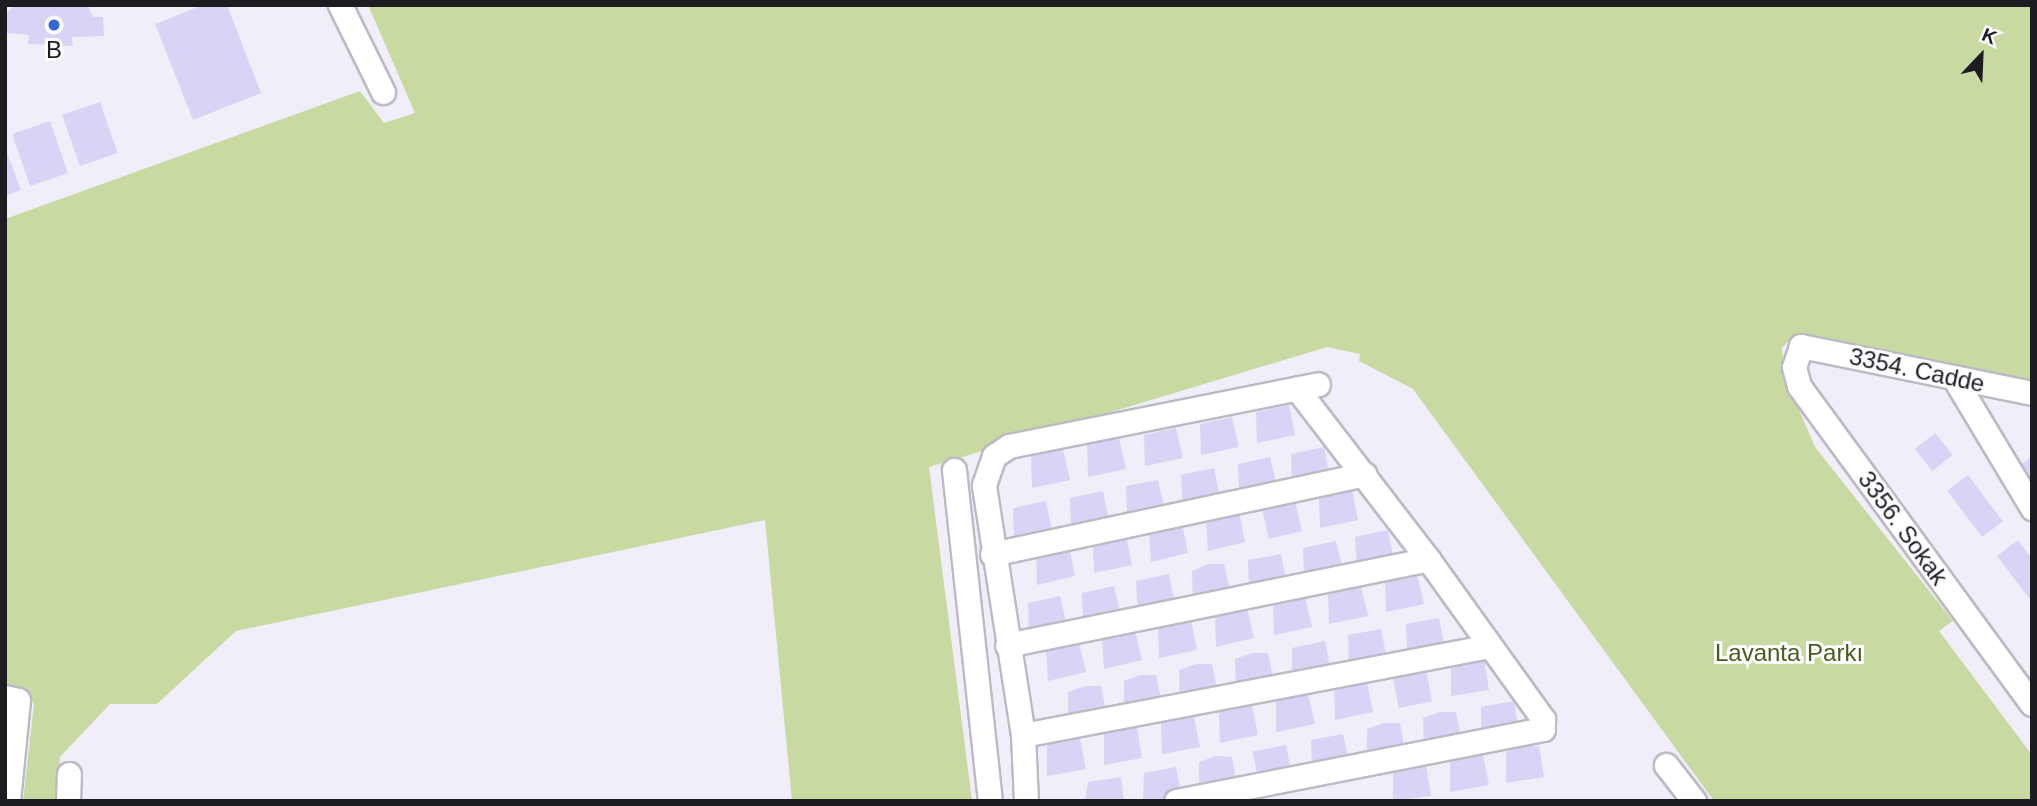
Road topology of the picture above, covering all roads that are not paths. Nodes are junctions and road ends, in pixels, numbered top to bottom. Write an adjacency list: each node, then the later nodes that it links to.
1 (340, 5): 2 (street)
2 (383, 92)
3 (1801, 346): 4 (street, 3354. Cadde); 14 (street, 3356. Sokak)
4 (1954, 378): 5 (street, 3354. Cadde); 8 (street)
5 (2032, 393)
6 (954, 470): 20 (street)
7 (1365, 474): 9 (street); 9 (street); 10 (street)
8 (2032, 508)
9 (992, 554): 11 (street)
10 (1428, 559): 11 (street); 12 (street)
11 (1007, 645): 15 (street)
12 (1489, 646): 15 (street); 22 (street)
13 (12, 699): 18 (street)
14 (2032, 704)
15 (1023, 735): 21 (street)
16 (1666, 765): 23 (street)
17 (69, 774): 19 (street)
18 (8, 801)
19 (68, 801)
20 (990, 801)
21 (1026, 801)
22 (1176, 801)
23 (1694, 801)

